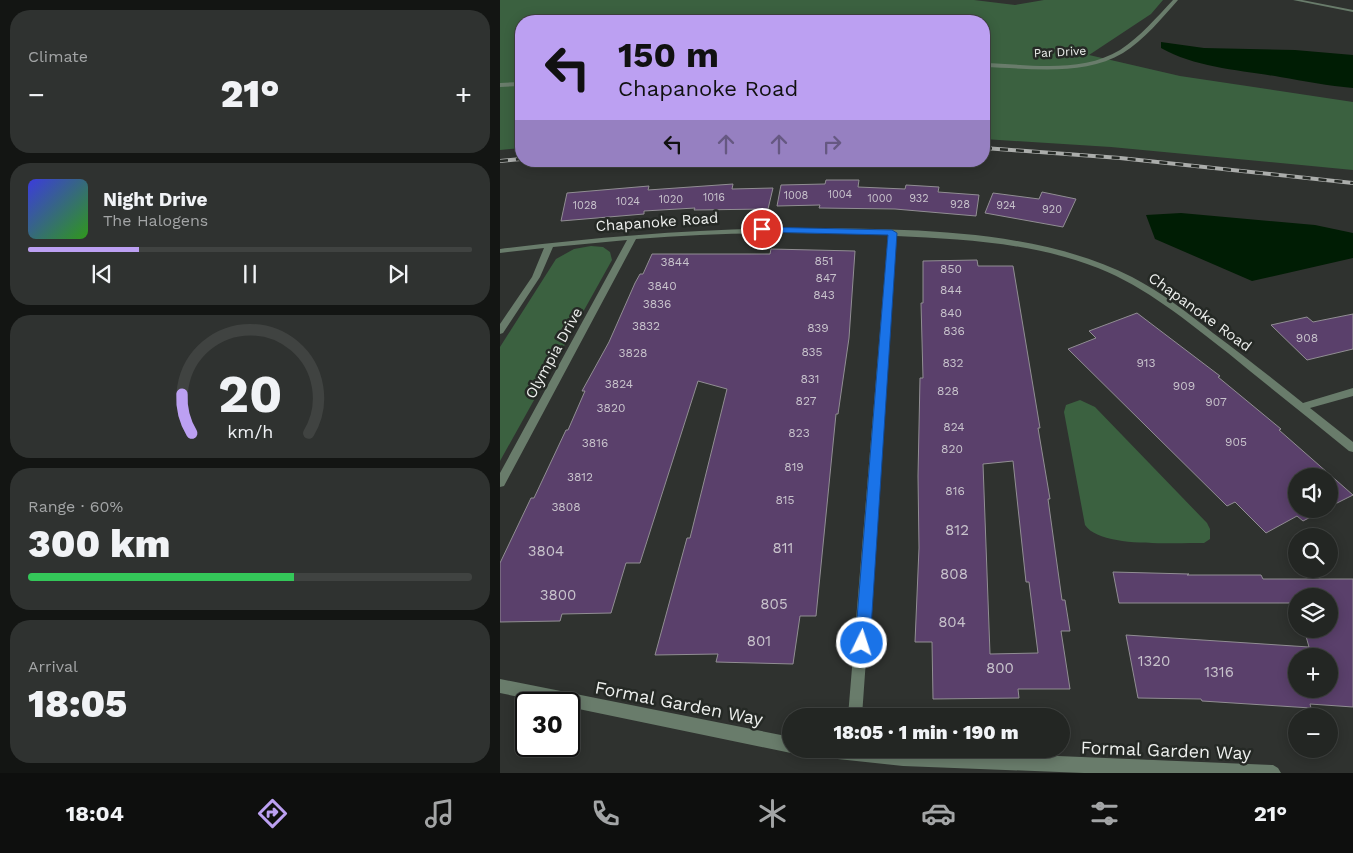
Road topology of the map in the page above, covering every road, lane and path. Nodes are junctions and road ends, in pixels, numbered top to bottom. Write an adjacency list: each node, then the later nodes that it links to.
1 (1176, 0): 4 (street, Par Drive)
2 (1295, 0): 3 (street)
3 (1353, 11)
4 (990, 65)
5 (515, 84): 6 (street)
6 (500, 85)
7 (892, 233): 8 (street, Chapanoke Road); 13 (street, Chapanoke Road); 17 (street)
8 (633, 237): 9 (street, Chapanoke Road); 15 (street, Olympia Drive)
9 (550, 244): 10 (street, Chapanoke Road); 11 (street)
10 (500, 251)
11 (500, 331)
12 (1353, 392): 13 (street)
13 (1302, 408): 14 (street, Chapanoke Road)
14 (1353, 448)
15 (500, 484)
16 (500, 686): 18 (street, Formal Garden Way)
17 (856, 708)
18 (782, 743)
19 (902, 758): 20 (street, Formal Garden Way)
20 (1273, 773)

